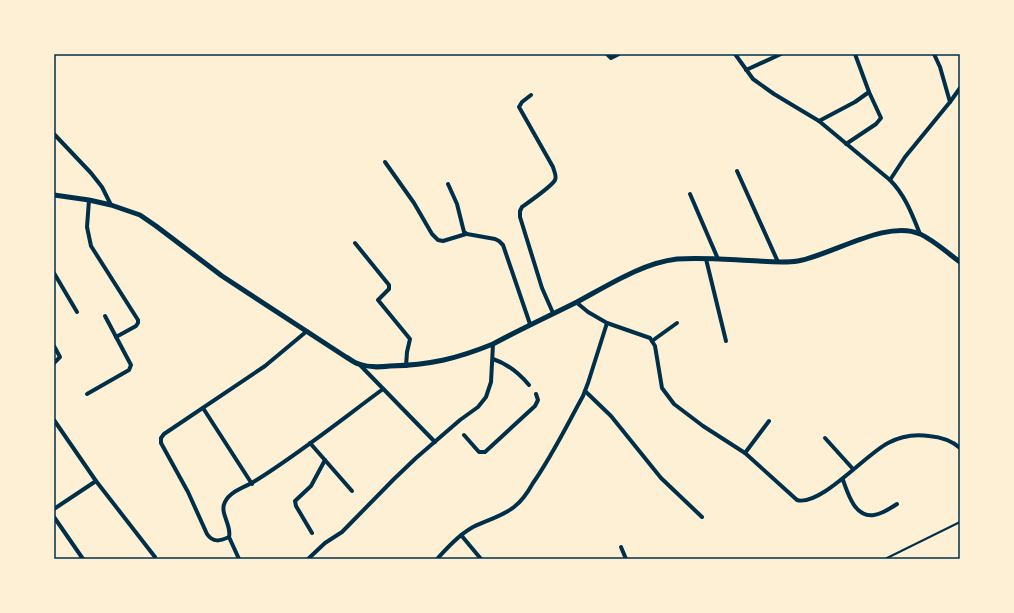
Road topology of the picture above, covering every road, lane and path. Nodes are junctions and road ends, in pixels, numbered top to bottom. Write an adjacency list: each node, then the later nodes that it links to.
1 (607, 54): 2 (street)
2 (619, 54)
3 (735, 54): 7 (street)
4 (781, 54): 7 (street)
5 (855, 54): 9 (street)
6 (934, 54): 11 (street)
7 (746, 70): 12 (street)
8 (960, 88): 11 (street)
9 (870, 92): 12 (street); 14 (street)
10 (531, 95): 33 (street)
11 (950, 102): 17 (street)
12 (818, 121): 14 (street)
13 (54, 134): 22 (street)
14 (846, 144): 17 (street)
15 (385, 162): 23 (street)
16 (737, 171): 28 (street)
17 (890, 180): 24 (street)
18 (448, 184): 23 (street)
19 (690, 194): 27 (street)
20 (54, 195): 21 (street)
21 (89, 200): 22 (street); 39 (street)
22 (111, 205): 38 (street)
23 (466, 234): 37 (street)
24 (920, 234): 28 (street); 29 (street)
25 (355, 243): 47 (street)
26 (706, 259): 27 (street); 31 (street); 41 (street)
27 (718, 259): 28 (street)
28 (778, 262)
29 (960, 262)
30 (54, 273): 32 (street)
31 (576, 302): 33 (street); 35 (street)
32 (77, 312)
33 (553, 313): 37 (street)
34 (104, 316): 39 (street)
35 (607, 323): 40 (street); 50 (street)
36 (677, 323): 40 (street)
37 (530, 324): 42 (street)
38 (307, 331): 46 (street); 53 (street)
39 (116, 337): 51 (street)
40 (652, 340): 61 (street)
41 (726, 342)
42 (493, 344): 44 (street); 47 (street)
43 (54, 346): 45 (street)
44 (493, 359): 48 (street); 58 (street)
45 (54, 363)
46 (360, 365): 47 (street); 49 (street)
47 (406, 366)
48 (530, 385)
49 (384, 388): 58 (street); 59 (street)
50 (585, 391): 71 (street); 74 (street)
51 (87, 394)
52 (536, 394): 56 (street)
53 (203, 408): 66 (street); 75 (street)
54 (54, 420): 65 (street)
55 (769, 421): 61 (street)
56 (464, 435)
57 (825, 438): 63 (street)
58 (435, 442): 80 (street)
59 (310, 443): 62 (street); 66 (street)
60 (960, 448): 63 (street)
61 (745, 453): 64 (street)
62 (325, 460): 67 (street); 73 (street)
63 (853, 469): 64 (street)
64 (843, 480): 68 (street)
65 (96, 481): 69 (street); 77 (street)
66 (252, 484): 75 (street)
67 (352, 491)
68 (897, 504)
69 (54, 509)
70 (54, 517): 78 (street)
71 (702, 517)
72 (960, 522): 84 (lane)
73 (312, 533)
74 (461, 535): 81 (street); 82 (street)
75 (229, 537): 79 (street)
76 (620, 547): 83 (street)
77 (154, 557)
78 (83, 559)
79 (239, 559)
80 (308, 559)
81 (437, 559)
82 (481, 559)
83 (626, 559)
84 (885, 559)

